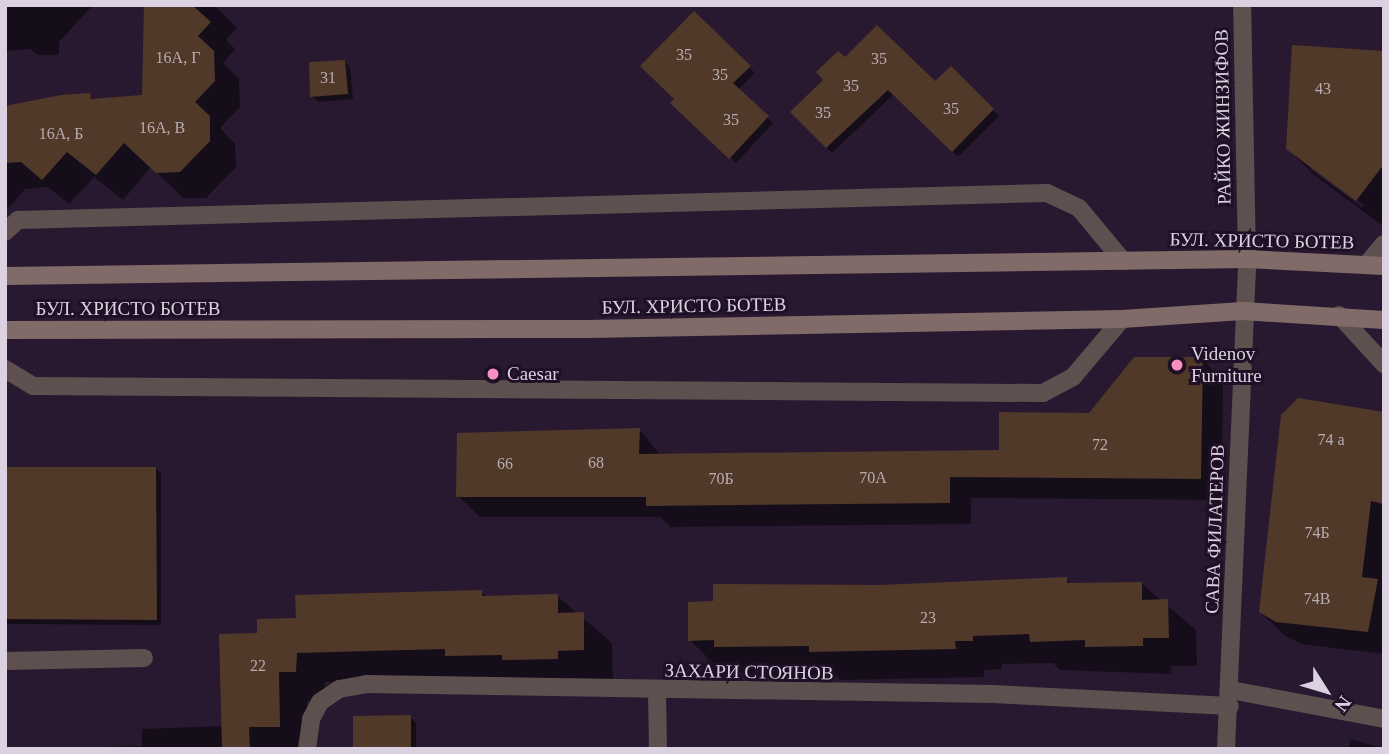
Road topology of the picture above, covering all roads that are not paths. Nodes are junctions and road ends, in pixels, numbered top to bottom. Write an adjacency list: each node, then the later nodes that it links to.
1 (1242, 5): 4 (street, РАЙКО ЖИНЗИФОВ)
2 (5, 232): 5 (street)
3 (1384, 243): 6 (street)
4 (1248, 259): 5 (main road, БУЛ. ХРИСТО БОТЕВ); 6 (main road, БУЛ. ХРИСТО БОТЕВ); 8 (street, РАЙКО ЖИНЗИФОВ)
5 (1123, 261): 7 (main road, БУЛ. ХРИСТО БОТЕВ)
6 (1376, 265)
7 (5, 276)
8 (1243, 311): 9 (main road, БУЛ. ХРИСТО БОТЕВ); 10 (main road, БУЛ. ХРИСТО БОТЕВ); 18 (street, САВА ФИЛАТЕРОВ)
9 (1339, 315): 11 (main road, БУЛ. ХРИСТО БОТЕВ); 13 (street)
10 (1122, 319): 12 (main road, БУЛ. ХРИСТО БОТЕВ); 14 (street)
11 (1384, 320)
12 (5, 330)
13 (1384, 364)
14 (5, 369)
15 (144, 657): 16 (street)
16 (5, 660)
17 (657, 692): 18 (street, ЗАХАРИ СТОЯНОВ); 20 (street, ЗАХАРИ СТОЯНОВ); 21 (street)
18 (1231, 698): 19 (street, ЗАХАРИ СТОЯНОВ); 22 (street, САВА ФИЛАТЕРОВ)
19 (1384, 719)
20 (307, 749)
21 (658, 749)
22 (1226, 749)

